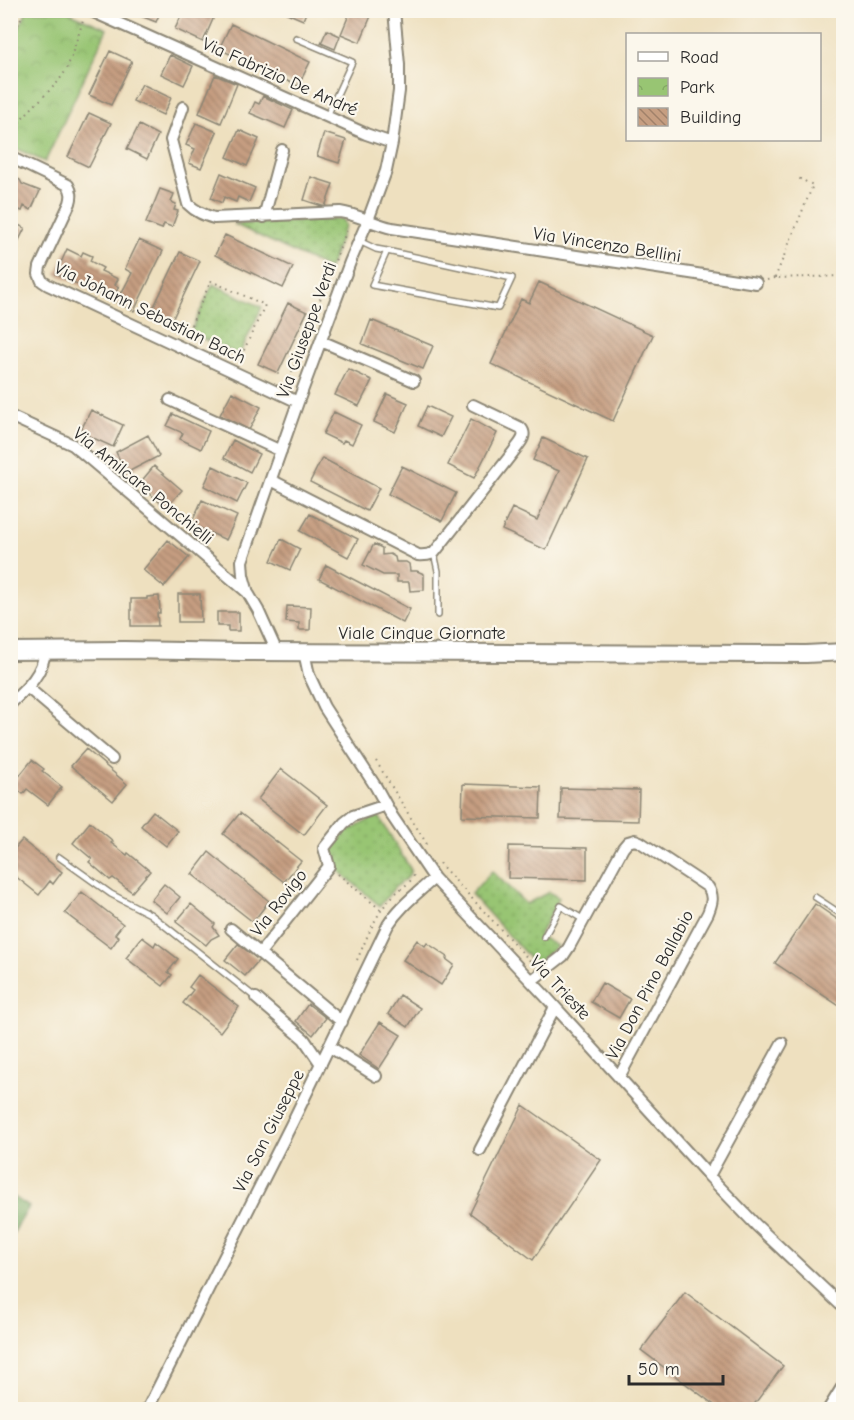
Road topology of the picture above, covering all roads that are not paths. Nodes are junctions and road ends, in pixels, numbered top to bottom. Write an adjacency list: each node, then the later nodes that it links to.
1 (394, 10): 6 (street, Via Giuseppe Verdi)
2 (90, 11): 5 (street, Via Fabrizio De André)
3 (296, 38): 5 (lane)
4 (183, 107): 9 (street, Via Vincenzo Bellini)
5 (327, 116): 6 (street, Via Fabrizio De André)
6 (392, 143): 10 (street, Via Giuseppe Verdi)
7 (282, 150): 9 (street)
8 (10, 157): 17 (street, Via Johann Sebastian Bach)
9 (264, 217): 10 (street, Via Vincenzo Bellini)
10 (368, 220): 11 (street, Via Giuseppe Verdi); 13 (street, Via Vincenzo Bellini)
11 (359, 241): 12 (lane); 14 (street, Via Giuseppe Verdi)
12 (387, 251): 12 (lane)
13 (756, 283)
14 (321, 341): 15 (street); 17 (street, Via Giuseppe Verdi)
15 (414, 381)
16 (170, 400): 20 (street)
17 (298, 402): 20 (street, Via Giuseppe Verdi)
18 (473, 405): 22 (street)
19 (10, 416): 23 (street, Via Amilcare Ponchielli)
20 (281, 452): 21 (street, Via Giuseppe Verdi)
21 (271, 480): 22 (street); 23 (street, Via Giuseppe Verdi)
22 (434, 553): 24 (lane)
23 (248, 593): 27 (street, Via Giuseppe Verdi)
24 (438, 615)
25 (10, 651): 26 (main road, Viale Cinque Giornate)
26 (45, 651): 27 (main road, Viale Cinque Giornate); 30 (street)
27 (277, 652): 28 (main road, Viale Cinque Giornate)
28 (304, 652): 29 (main road, Viale Cinque Giornate); 33 (street, Via Trieste)
29 (840, 653)
30 (27, 687): 31 (street); 32 (street)
31 (10, 704)
32 (112, 759)
33 (386, 805): 35 (street, Via Trieste); 41 (street, Via Rovigo)
34 (59, 857): 43 (lane)
35 (434, 878): 42 (street, Via Trieste); 45 (street, Via San Giuseppe)
36 (814, 897): 37 (lane)
37 (843, 916)
38 (584, 920): 40 (lane); 42 (street, Via Don Pino Ballabio); 50 (street, Via Don Pino Ballabio)
39 (231, 929): 41 (street)
40 (544, 937)
41 (260, 953): 45 (street)
42 (531, 981): 44 (street, Via Trieste)
43 (256, 998): 48 (street)
44 (555, 1007): 50 (street, Via Trieste); 51 (street)
45 (342, 1022): 47 (street, Via San Giuseppe)
46 (782, 1043): 52 (street)
47 (330, 1047): 48 (street, Via San Giuseppe); 49 (street)
48 (321, 1064): 55 (street, Via San Giuseppe)
49 (376, 1076)
50 (619, 1077): 52 (street, Via Trieste)
51 (480, 1150)
52 (709, 1176): 53 (street, Via Trieste)
53 (843, 1308)
54 (843, 1384): 56 (street)
55 (147, 1410)
56 (828, 1410)

